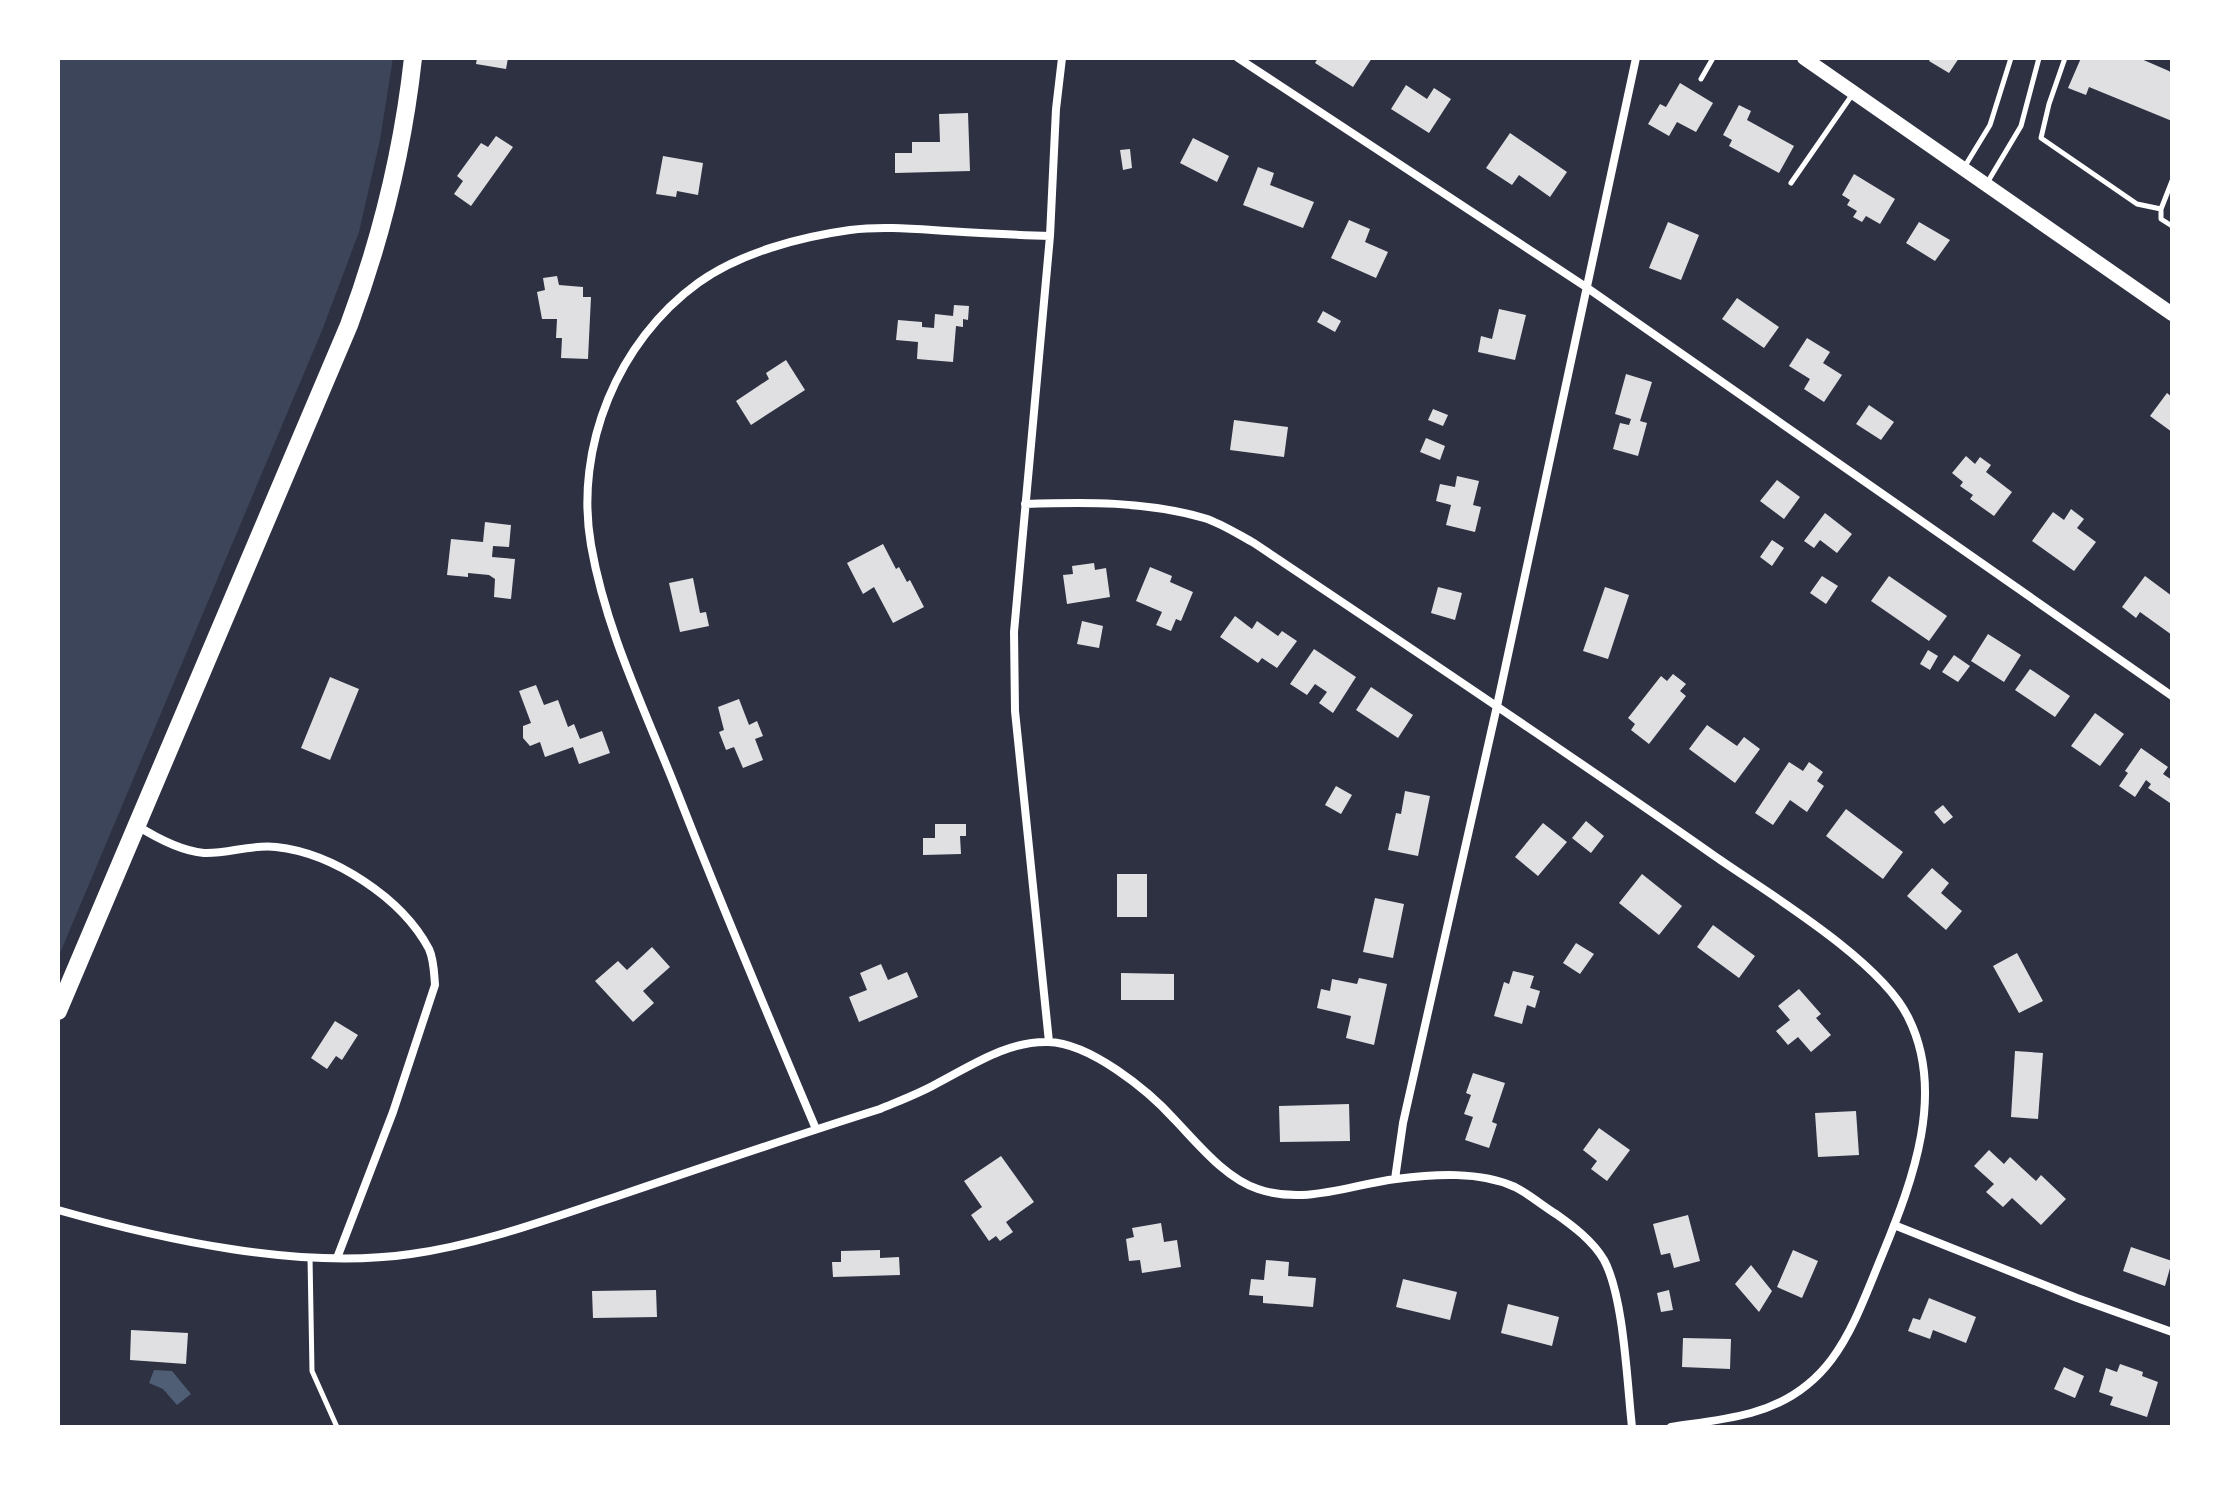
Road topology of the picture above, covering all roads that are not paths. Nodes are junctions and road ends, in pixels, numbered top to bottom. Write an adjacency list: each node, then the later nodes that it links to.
1 (413, 58): 24 (highway)
2 (1062, 58): 18 (street)
3 (1238, 58): 19 (street)
4 (1636, 58): 19 (street)
5 (1713, 58): 10 (lane)
6 (1804, 58): 11 (main road)
7 (2011, 58): 12 (lane)
8 (2039, 58): 15 (lane)
9 (2065, 58): 16 (lane)
10 (1701, 79)
11 (1854, 92): 12 (main road); 14 (lane)
12 (1964, 168): 15 (main road)
13 (2172, 181): 16 (lane)
14 (1791, 183)
15 (1987, 183): 20 (main road)
16 (2161, 209): 17 (lane)
17 (2172, 226)
18 (1050, 236): 21 (street); 27 (street)
19 (1586, 287): 22 (street); 23 (street)
20 (2172, 314)
21 (1025, 504): 23 (street); 26 (street)
22 (2172, 696)
23 (1497, 706): 28 (street); 30 (street)
24 (136, 825): 25 (highway); 32 (street)
25 (58, 1011)
26 (1049, 1042): 27 (street); 28 (street)
27 (816, 1129): 32 (street)
28 (1395, 1179): 35 (street)
29 (58, 1210): 31 (street)
30 (1894, 1225): 33 (street); 36 (street)
31 (310, 1256): 32 (street); 34 (lane)
32 (337, 1258)
33 (2172, 1332)
34 (337, 1427)
35 (1632, 1427)
36 (1671, 1427)

